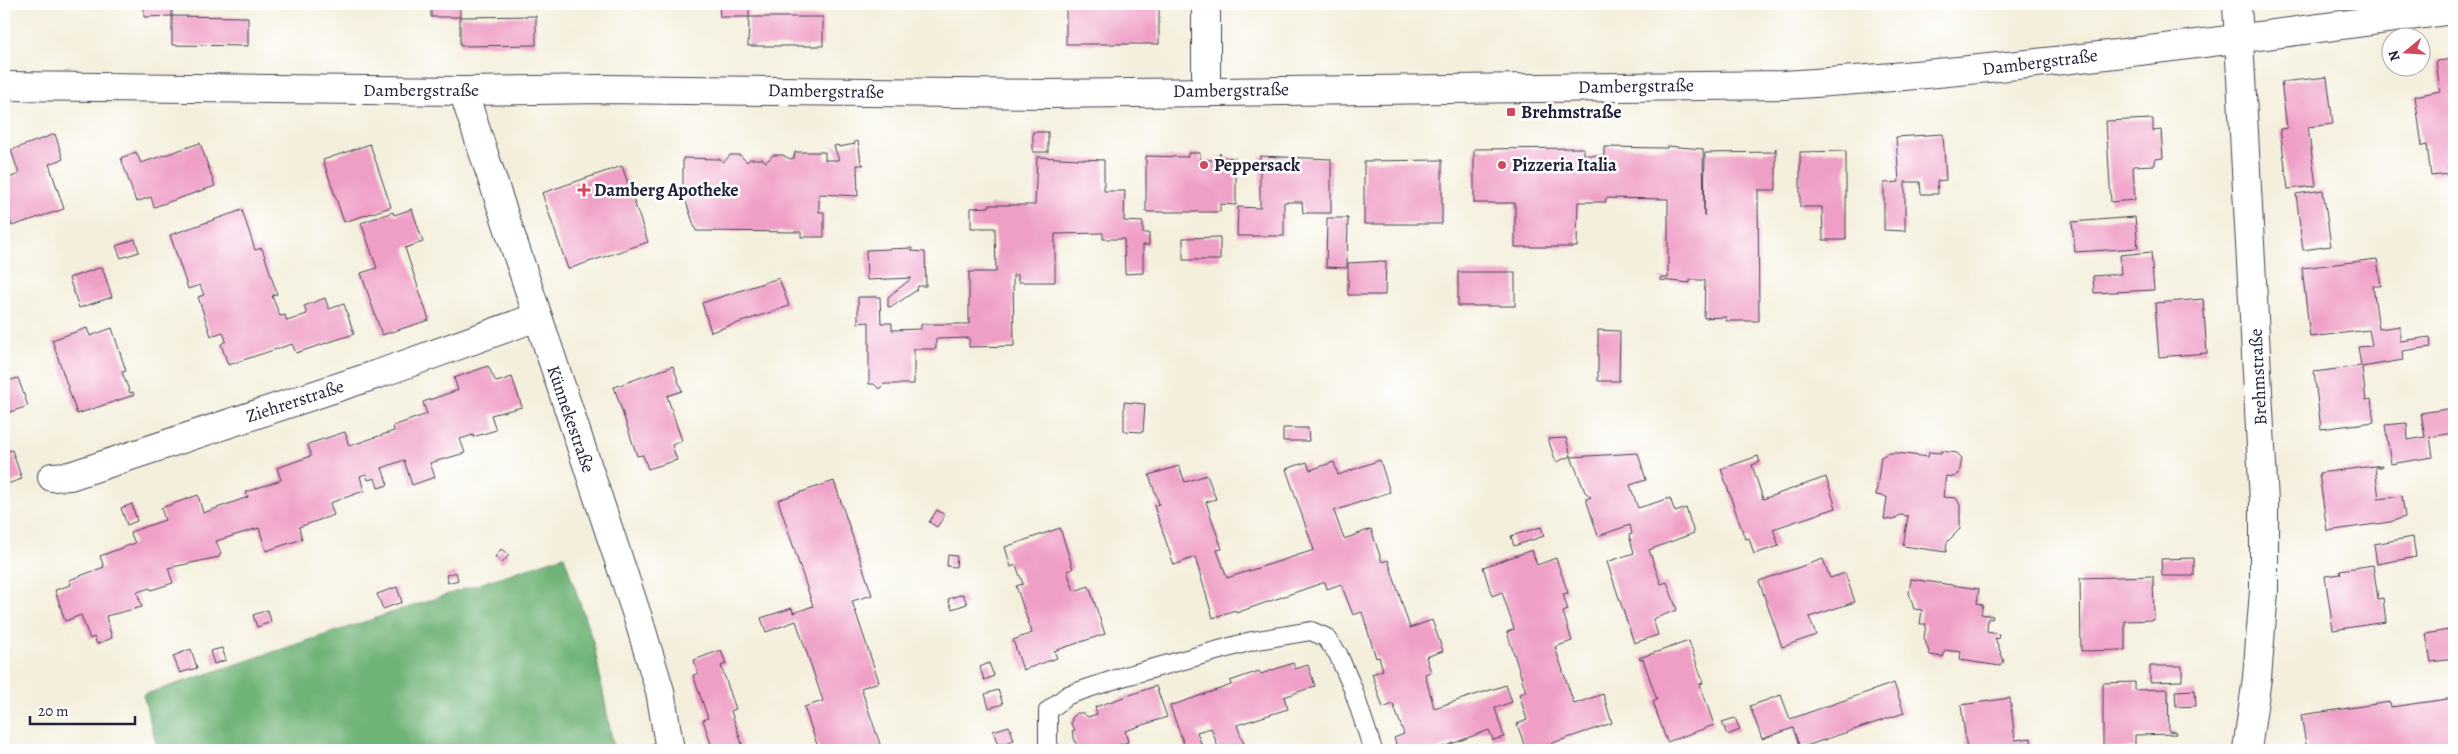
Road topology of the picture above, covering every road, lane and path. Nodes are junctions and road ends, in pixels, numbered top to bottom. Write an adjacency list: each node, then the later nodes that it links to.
1 (1206, 4): 6 (street)
2 (2237, 4): 4 (street, Brehmstraße)
3 (2454, 10): 4 (street, Dambergstraße)
4 (2240, 38): 6 (street, Dambergstraße); 13 (street, Brehmstraße)
5 (4, 86): 7 (street, Dambergstraße)
6 (1206, 90): 7 (street, Dambergstraße)
7 (463, 91): 8 (street, Künnekestraße)
8 (537, 317): 9 (street, Ziehrerstraße); 10 (street, Künnekestraße)
9 (52, 478)
10 (670, 750)
11 (1050, 750): 12 (lane)
12 (1373, 750)
13 (2247, 750)

